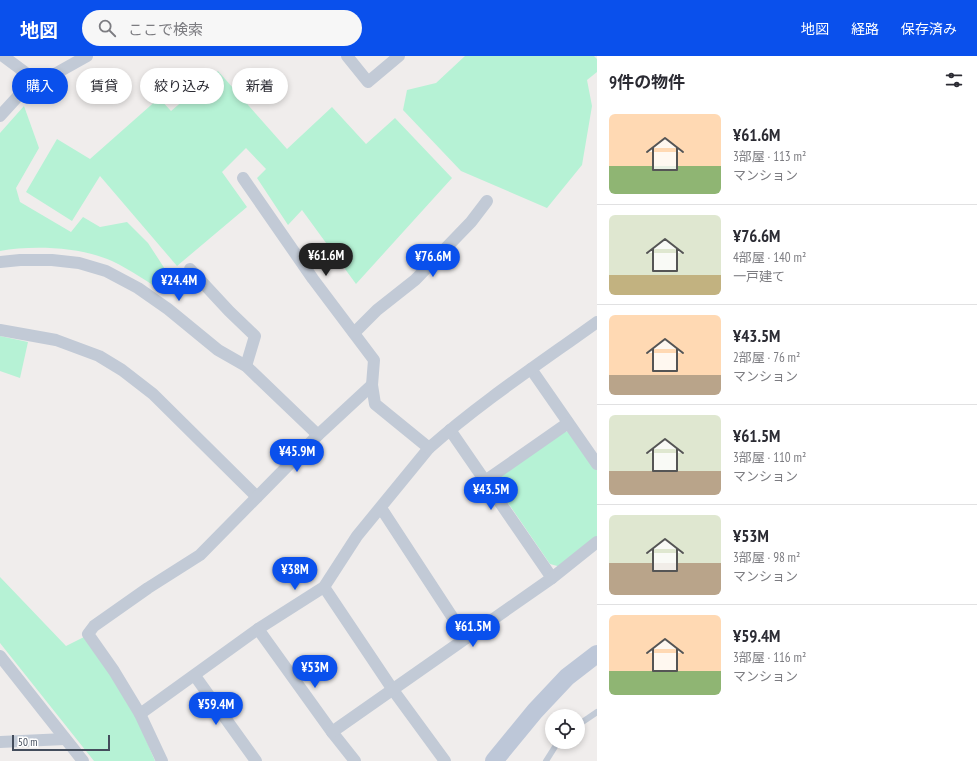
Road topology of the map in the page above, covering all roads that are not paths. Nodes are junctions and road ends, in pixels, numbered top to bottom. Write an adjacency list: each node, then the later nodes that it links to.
1 (3, 56): 5 (street)
2 (87, 56): 6 (street)
3 (347, 56): 4 (street)
4 (399, 56)
5 (19, 68)
6 (64, 68)
7 (12, 103): 8 (street)
8 (0, 116)
9 (243, 178): 15 (street)
10 (487, 201): 15 (street)
11 (0, 262): 16 (street)
12 (190, 269): 16 (street)
13 (597, 322): 17 (street)
14 (0, 330): 25 (street)
15 (354, 333): 18 (street)
16 (246, 366): 21 (street)
17 (531, 369): 19 (street); 20 (street)
18 (372, 385): 21 (street); 22 (street)
19 (568, 423): 23 (street); 24 (street)
20 (450, 430): 22 (street); 24 (street)
21 (318, 435): 25 (street)
22 (429, 448): 26 (street)
23 (597, 464)
24 (485, 481): 28 (street)
25 (257, 497): 38 (street)
26 (381, 508): 29 (street); 31 (street)
27 (597, 542): 28 (street)
28 (552, 578): 31 (street)
29 (324, 587): 30 (street); 36 (street)
30 (258, 629): 35 (street); 40 (street)
31 (466, 638): 36 (street)
32 (0, 656): 34 (street)
33 (594, 658): 49 (street)
34 (4, 666): 41 (street)
35 (195, 676): 38 (street); 46 (street)
36 (393, 690): 40 (street); 48 (street)
37 (597, 712): 39 (lane)
38 (140, 714): 45 (street)
39 (585, 720)
40 (332, 732): 47 (street)
41 (65, 739): 42 (street); 44 (street)
42 (0, 742)
43 (554, 749): 50 (lane)
44 (83, 761)
45 (162, 761)
46 (256, 761)
47 (355, 761)
48 (445, 761)
49 (494, 761)
50 (546, 761)

